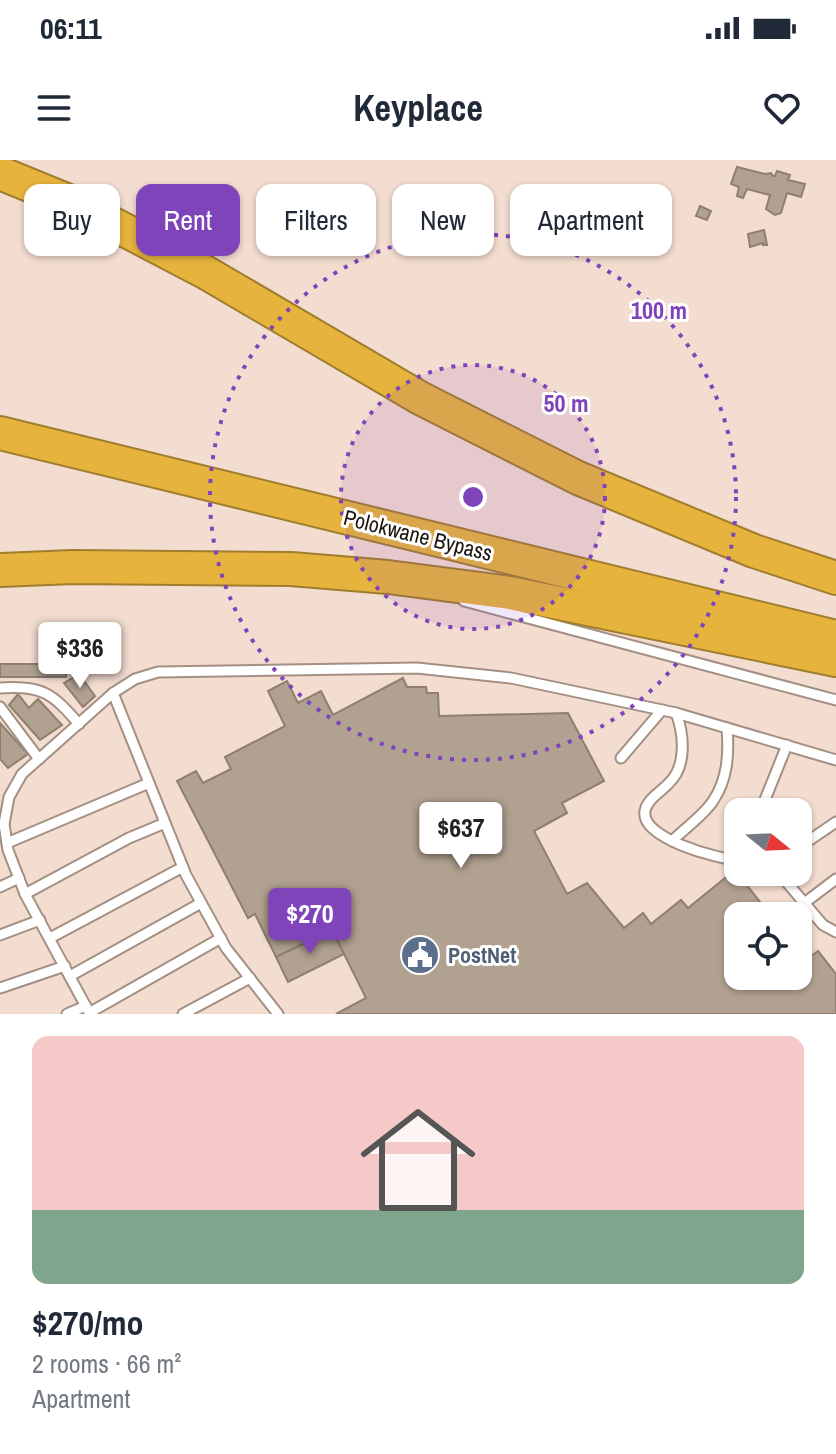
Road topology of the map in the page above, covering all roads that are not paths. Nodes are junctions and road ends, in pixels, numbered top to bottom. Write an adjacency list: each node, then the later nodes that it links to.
1 (0, 173): 5 (highway)
2 (0, 433): 8 (highway, Polokwane Bypass)
3 (0, 570): 4 (highway)
4 (388, 577): 6 (lane); 9 (highway)
5 (836, 578)
6 (445, 595)
7 (460, 600): 12 (lane)
8 (836, 637)
9 (836, 660)
10 (0, 688): 16 (lane)
11 (113, 693): 14 (lane); 16 (lane); 22 (lane)
12 (836, 700)
13 (0, 707): 20 (lane)
14 (662, 710): 15 (lane); 19 (lane)
15 (676, 713): 17 (lane); 29 (lane)
16 (79, 724): 20 (lane)
17 (727, 728): 18 (lane); 29 (lane)
18 (787, 745): 21 (lane); 25 (lane)
19 (621, 758)
20 (39, 759): 24 (lane)
21 (836, 760)
22 (149, 783): 27 (lane); 30 (lane)
23 (0, 786): 24 (lane)
24 (9, 797): 30 (lane)
25 (766, 798)
26 (836, 822): 28 (lane)
27 (165, 823): 32 (lane); 37 (lane)
28 (812, 838)
29 (672, 841): 31 (lane)
30 (5, 848): 33 (lane)
31 (724, 857)
32 (183, 867): 40 (lane); 45 (lane)
33 (19, 878): 36 (lane); 37 (lane)
34 (836, 879): 39 (lane)
35 (789, 886): 38 (lane)
36 (0, 887)
37 (25, 894): 42 (lane)
38 (801, 902)
39 (806, 902)
40 (201, 903): 46 (lane); 47 (lane)
41 (812, 913): 43 (lane)
42 (40, 920): 44 (lane); 45 (lane)
43 (836, 932)
44 (0, 935)
45 (50, 938): 47 (lane)
46 (221, 938): 48 (lane); 50 (lane)
47 (67, 971): 49 (lane); 50 (lane)
48 (250, 978): 52 (lane); 53 (lane)
49 (0, 988)
50 (89, 1011): 51 (lane)
51 (67, 1014)
52 (183, 1014)
53 (278, 1014)

